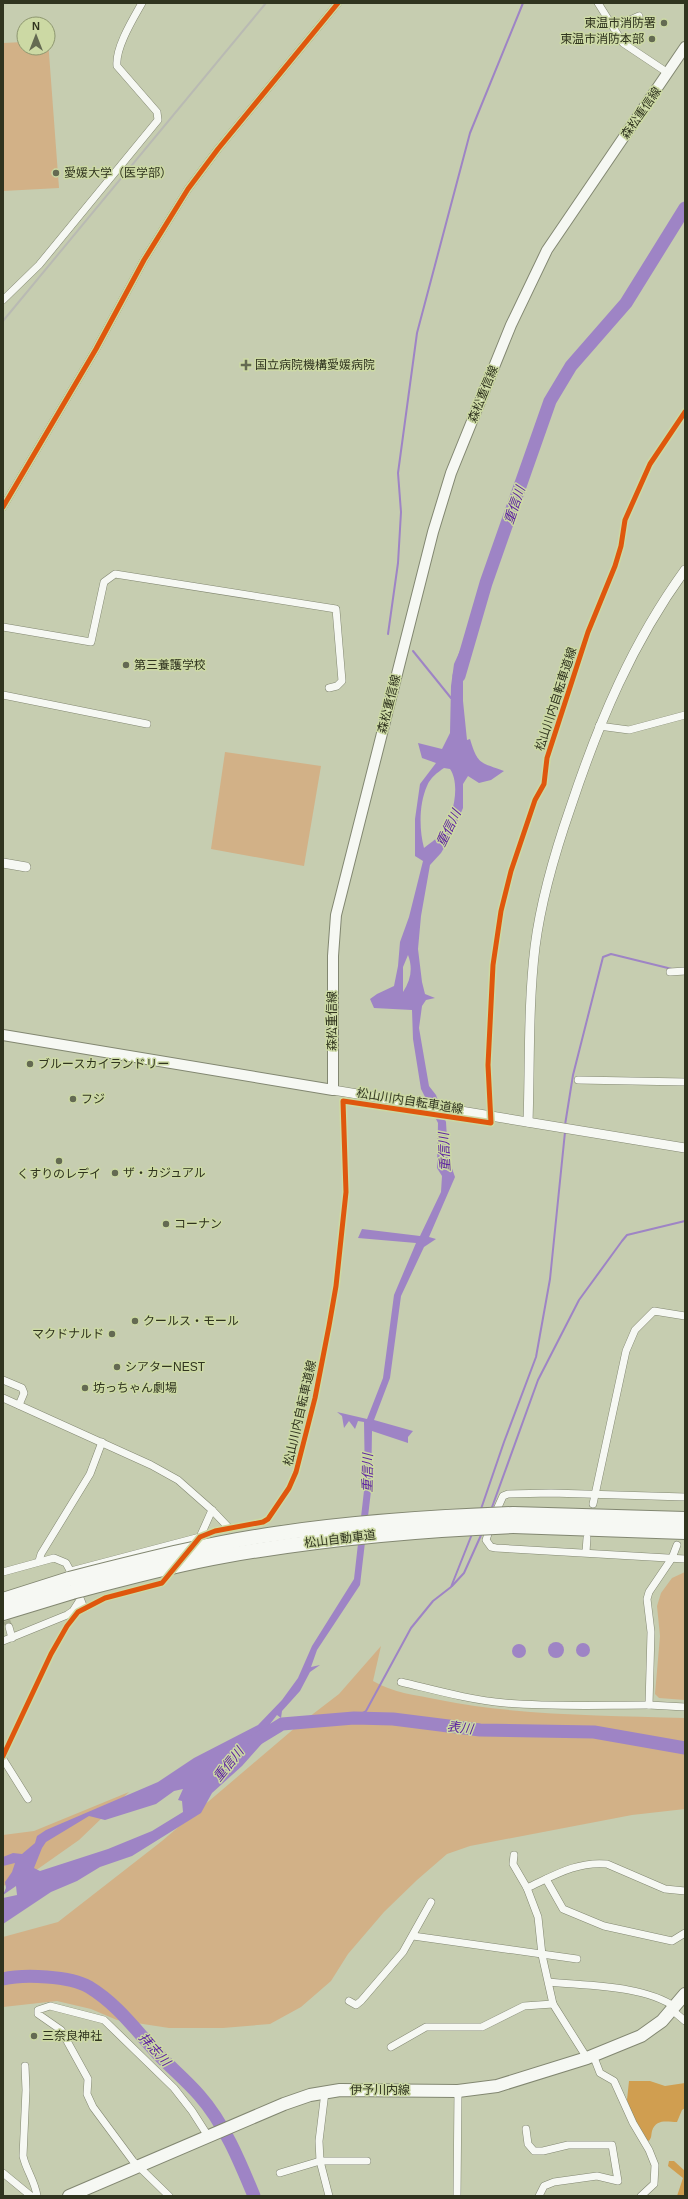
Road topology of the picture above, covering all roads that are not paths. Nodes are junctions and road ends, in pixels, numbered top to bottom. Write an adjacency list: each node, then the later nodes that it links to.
1 (142, 3): 8 (street)
2 (338, 3): 9 (street)
3 (598, 3): 5 (street)
4 (639, 16): 5 (street)
5 (610, 22): 7 (street)
6 (684, 49): 7 (main road, 森松重信線)
7 (668, 73): 24 (main road, 森松重信線)
8 (3, 300)
9 (3, 507)
10 (685, 570): 16 (street)
11 (3, 627): 12 (street)
12 (329, 688)
13 (3, 695): 15 (street)
14 (685, 715): 16 (street)
15 (147, 724)
16 (599, 726): 25 (street)
17 (3, 863): 18 (street)
18 (26, 867)
19 (685, 971): 20 (street)
20 (670, 972)
21 (3, 1035): 24 (main road)
22 (578, 1080): 23 (street)
23 (685, 1082)
24 (333, 1090): 25 (street)
25 (528, 1122): 26 (street)
26 (685, 1148)
27 (685, 1316): 32 (street)
28 (3, 1380): 30 (street)
29 (3, 1398): 30 (street)
30 (19, 1405): 31 (street)
31 (102, 1442): 35 (street); 45 (street)
32 (596, 1494): 33 (street); 34 (street); 42 (street)
33 (685, 1497)
34 (593, 1504)
35 (212, 1510): 38 (street); 47 (street)
36 (685, 1519): 37 (highway, 松山自動車道)
37 (513, 1520): 39 (highway, 松山自動車道); 47 (highway, 松山自動車道, bridge)
38 (229, 1528)
39 (685, 1532)
40 (587, 1538): 42 (street)
41 (677, 1545): 43 (street)
42 (586, 1552): 43 (street)
43 (672, 1558): 44 (street); 55 (street)
44 (685, 1558)
45 (39, 1561): 46 (street); 47 (street)
46 (3, 1572)
47 (73, 1586): 48 (highway, 松山自動車道); 49 (street); 50 (highway, 松山自動車道); 52 (street)
48 (3, 1600)
49 (84, 1608)
50 (3, 1613)
51 (9, 1627): 52 (street)
52 (12, 1638): 53 (street)
53 (3, 1641)
54 (401, 1682): 55 (street)
55 (649, 1705): 56 (street)
56 (685, 1707)
57 (3, 1759): 58 (street)
58 (28, 1799)
59 (514, 1855): 61 (street)
60 (546, 1879): 61 (street); 62 (street); 64 (street)
61 (527, 1888): 66 (street)
62 (685, 1891)
63 (431, 1902): 65 (street)
64 (685, 1933)
65 (413, 1936): 66 (street); 70 (street)
66 (542, 1955): 67 (street); 68 (street)
67 (577, 1959)
68 (549, 1982): 71 (street); 72 (street)
69 (685, 1994): 72 (main road, 伊予川内線)
70 (349, 2002)
71 (553, 2004): 74 (street); 75 (street)
72 (673, 2009): 73 (street); 75 (main road, 伊予川内線)
73 (685, 2021)
74 (391, 2048)
75 (590, 2057): 77 (main road, 伊予川内線); 93 (street)
76 (25, 2066): 87 (street)
77 (458, 2091): 78 (main road, 伊予川内線); 91 (street)
78 (325, 2092): 80 (main road, 伊予川内線); 81 (street)
79 (526, 2129): 92 (street)
80 (210, 2136): 83 (main road, 伊予川内線); 83 (street)
81 (320, 2161): 82 (street); 85 (street); 90 (street)
82 (367, 2161)
83 (139, 2166): 88 (main road, 伊予川内線); 89 (street)
84 (3, 2173): 86 (street)
85 (280, 2173)
86 (31, 2196)
87 (37, 2196)
88 (69, 2196)
89 (169, 2196)
90 (329, 2196)
91 (457, 2196)
92 (539, 2196)
93 (641, 2196)

